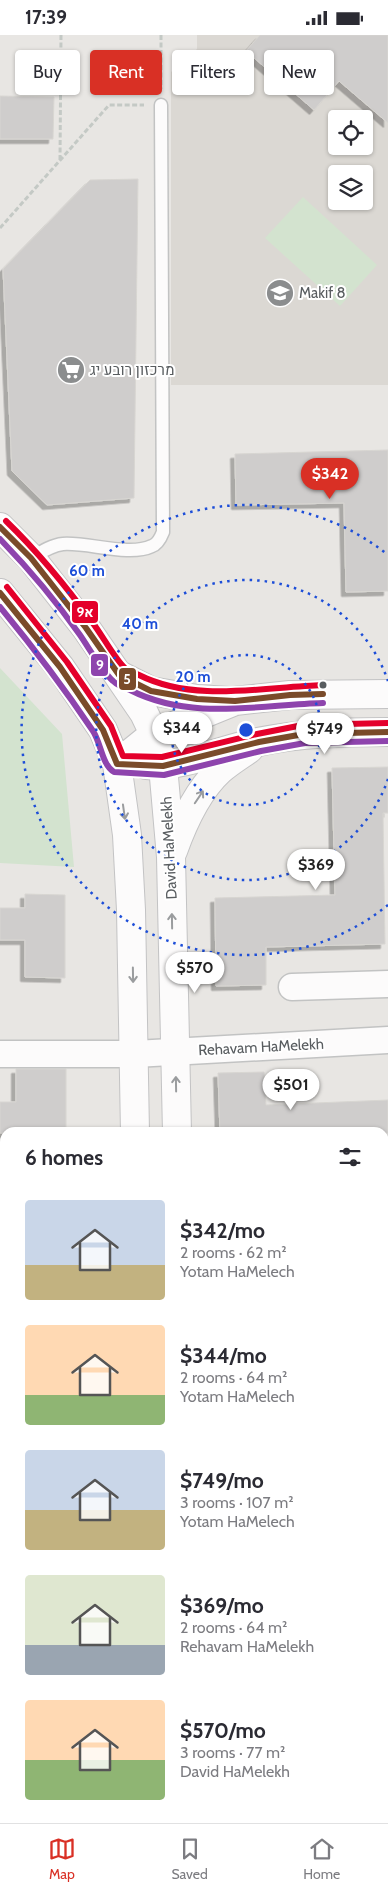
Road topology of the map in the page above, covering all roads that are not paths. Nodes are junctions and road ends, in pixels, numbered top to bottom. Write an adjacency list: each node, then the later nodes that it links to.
1 (161, 105): 3 (lane)
2 (0, 527): 3 (street, David HaMelekh)
3 (31, 558): 5 (street, David HaMelekh)
4 (0, 593): 11 (street)
5 (119, 675): 7 (street); 9 (street, David HaMelekh)
6 (388, 694): 7 (street)
7 (236, 701): 9 (street)
8 (388, 732): 10 (street)
9 (154, 734): 11 (street); 12 (street, David HaMelekh)
10 (259, 742): 12 (street); 13 (street, one-way to 10)
11 (117, 764): 12 (street); 19 (street, one-way to 19)
12 (163, 766): 13 (street, David HaMelekh)
13 (171, 857): 17 (street, David HaMelekh, one-way to 13)
14 (388, 984): 15 (street)
15 (292, 987)
16 (388, 1040): 17 (street, Rehavam HaMelekh)
17 (175, 1051): 19 (street, Rehavam HaMelekh); 21 (street, David HaMelekh, one-way to 17)
18 (0, 1054): 19 (street, Rehavam HaMelekh)
19 (135, 1054): 20 (street)
20 (135, 1127)
21 (177, 1127)

